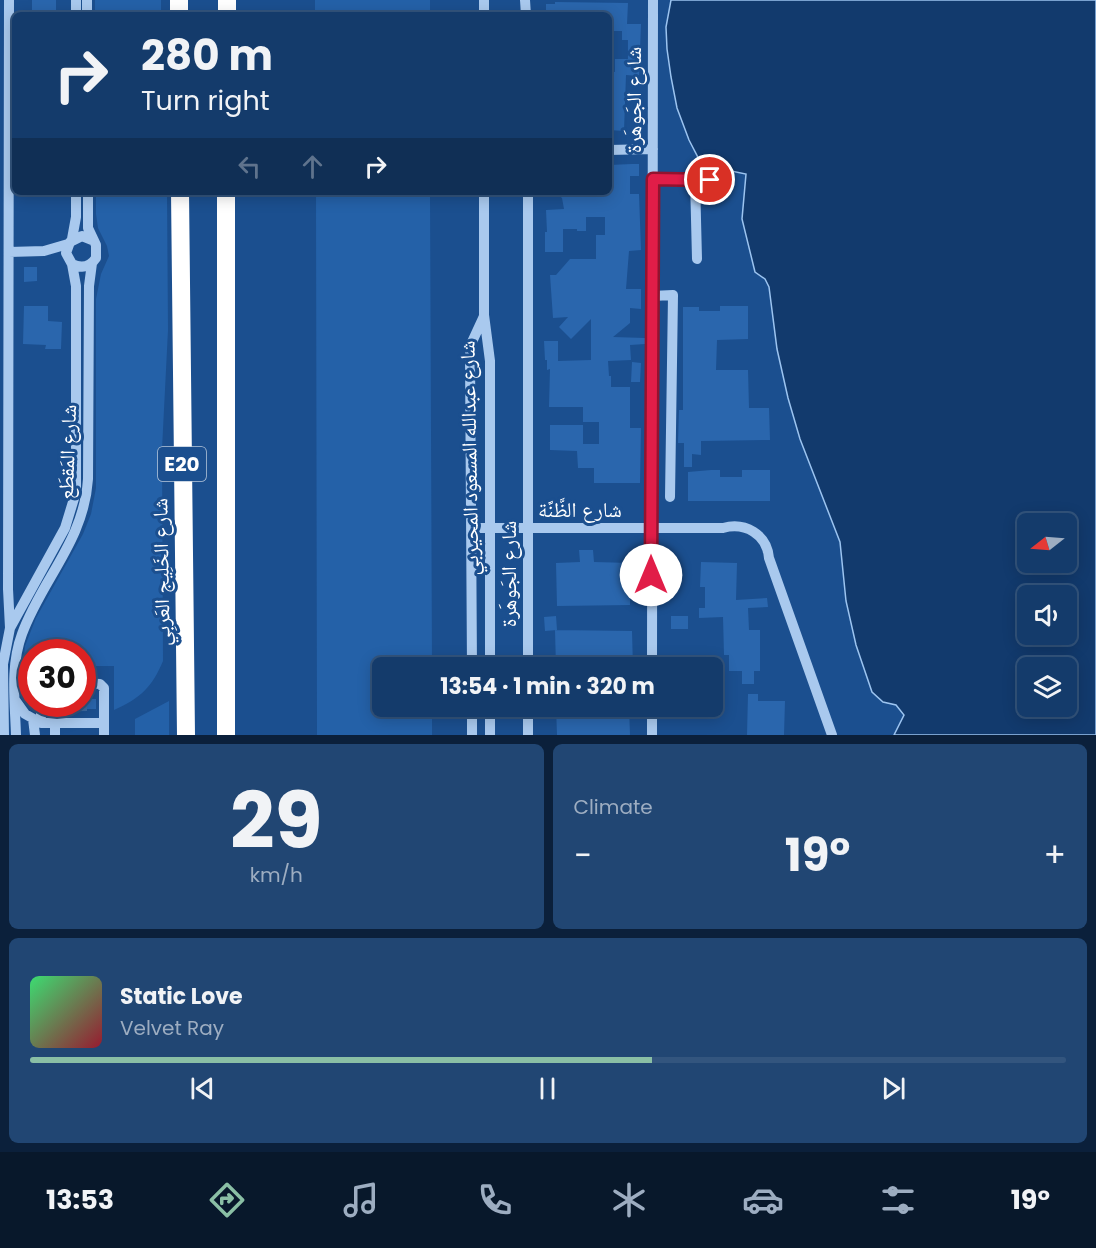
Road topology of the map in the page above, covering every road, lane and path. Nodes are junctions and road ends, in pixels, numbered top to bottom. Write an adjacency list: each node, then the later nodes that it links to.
1 (9, 0): 17 (street)
2 (653, 0): 3 (street, شارع الجَوهَرة)
3 (653, 149): 4 (street); 5 (street, شارع الجَوهَرة)
4 (612, 150)
5 (653, 179): 6 (street); 21 (street, شارع الجَوهَرة)
6 (695, 180): 7 (street); 18 (street)
7 (725, 180)
8 (76, 195): 15 (street)
9 (88, 195): 14 (street)
10 (180, 195): 55 (highway, شارع الخَلِيج العَربِي / E20)
11 (225, 195): 56 (highway, E20)
12 (484, 195): 22 (street)
13 (528, 195): 30 (street, شارع الجَوهَرة)
14 (92, 240): 15 (street); 20 (street)
15 (70, 242): 16 (street); 19 (street)
16 (44, 251): 17 (street); 19 (street)
17 (9, 252): 32 (street)
18 (698, 258)
19 (70, 261): 20 (street); 32 (street, شارع المَقطَع)
20 (92, 264): 39 (street, شارع المَقطَع)
21 (652, 296): 25 (street, شارع الجَوهَرة); 26 (street)
22 (484, 315): 23 (street, شارع عبدالله المسعود المحيربي); 24 (street, شارع عبدالله المسعود المحيربي)
23 (470, 363): 24 (street); 28 (street, شارع عبدالله المسعود المحيربي)
24 (490, 368): 29 (street, شارع عبدالله المسعود المحيربي)
25 (652, 402): 26 (street); 31 (street, شارع الجَوهَرة)
26 (671, 402): 27 (street)
27 (670, 497)
28 (472, 528): 29 (street, شارع الظَّنَّة); 33 (street, شارع عبدالله المسعود المحيربي)
29 (490, 528): 30 (street, شارع الظَّنَّة); 34 (street, شارع عبدالله المسعود المحيربي)
30 (528, 528): 31 (street, شارع الظَّنَّة); 35 (street, شارع الجَوهَرة)
31 (651, 529): 36 (street, شارع الجَوهَرة); 61 (street, شارع الظَّنَّة)
32 (10, 628): 37 (street, شارع المَقطَع)
33 (472, 657)
34 (490, 657)
35 (528, 657)
36 (652, 657)
37 (2, 668): 49 (street, شارع المَقطَع)
38 (96, 684): 48 (street)
39 (15, 699): 46 (street); 50 (street, شارع المَقطَع)
40 (48, 717): 46 (street)
41 (82, 717): 47 (street)
42 (472, 717): 57 (street)
43 (490, 717): 58 (street)
44 (528, 717): 59 (street)
45 (652, 717): 60 (street)
46 (50, 720): 47 (street); 51 (street); 52 (street); 53 (street)
47 (82, 723): 48 (street)
48 (104, 723): 54 (street)
49 (4, 735)
50 (16, 735)
51 (35, 735)
52 (45, 735)
53 (56, 735)
54 (104, 735)
55 (186, 735)
56 (226, 735)
57 (472, 735)
58 (490, 735)
59 (528, 735)
60 (652, 735)
61 (832, 735)

